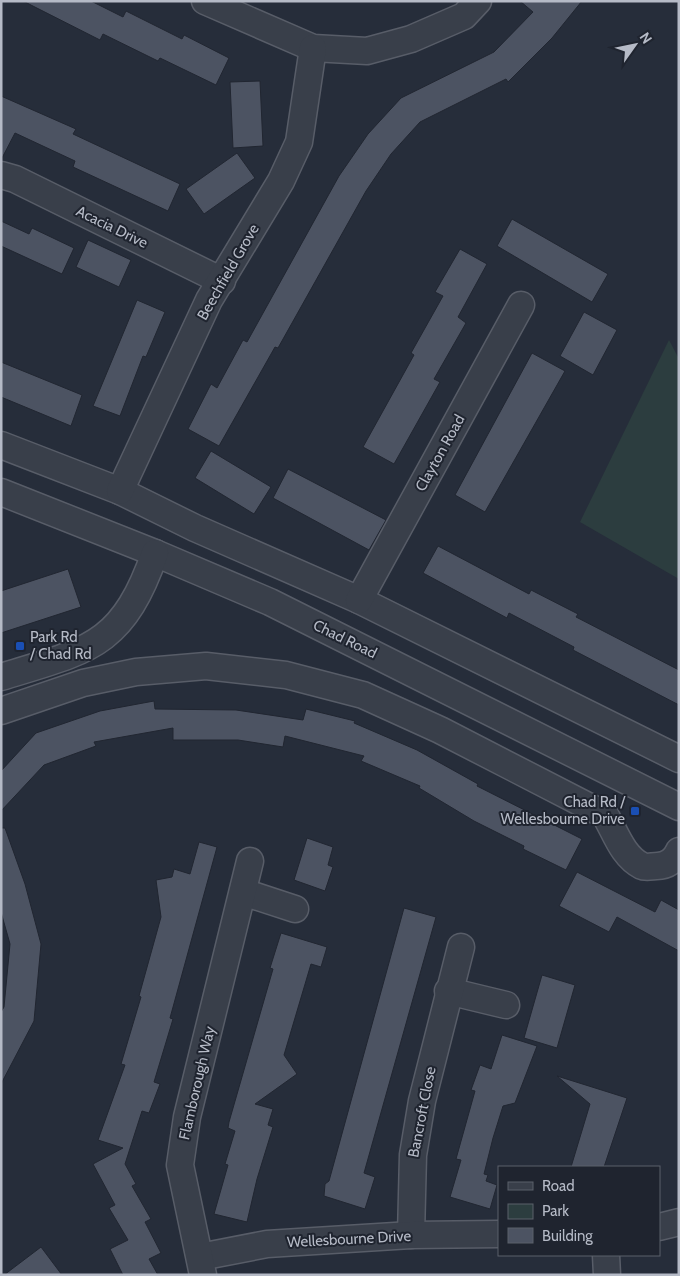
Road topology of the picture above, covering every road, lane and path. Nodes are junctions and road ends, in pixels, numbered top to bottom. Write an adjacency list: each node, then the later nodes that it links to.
1 (205, 1): 3 (street)
2 (478, 1): 3 (street)
3 (313, 48): 5 (street, Beechfield Grove)
4 (1, 175): 5 (street, Acacia Drive)
5 (222, 281): 8 (street, Beechfield Grove)
6 (521, 305): 11 (street, Clayton Road)
7 (1, 445): 8 (street)
8 (120, 491): 11 (street)
9 (1, 492): 10 (street, Chad Road)
10 (155, 553): 12 (street); 15 (street, Chad Road)
11 (359, 600): 14 (street)
12 (1, 677)
13 (1, 711): 16 (street)
14 (679, 759)
15 (679, 807)
16 (678, 858)
17 (250, 861): 18 (street, Flamborough Way)
18 (243, 892): 19 (street); 28 (street, Flamborough Way)
19 (295, 909)
20 (461, 947): 21 (street, Bancroft Close)
21 (448, 991): 22 (street); 26 (street, Bancroft Close)
22 (506, 1006)
23 (679, 1222): 24 (street)
24 (660, 1227)
25 (498, 1234): 26 (street, Wellesbourne Drive)
26 (411, 1235): 28 (street, Wellesbourne Drive)
27 (606, 1256): 29 (street)
28 (201, 1266)
29 (607, 1275)

